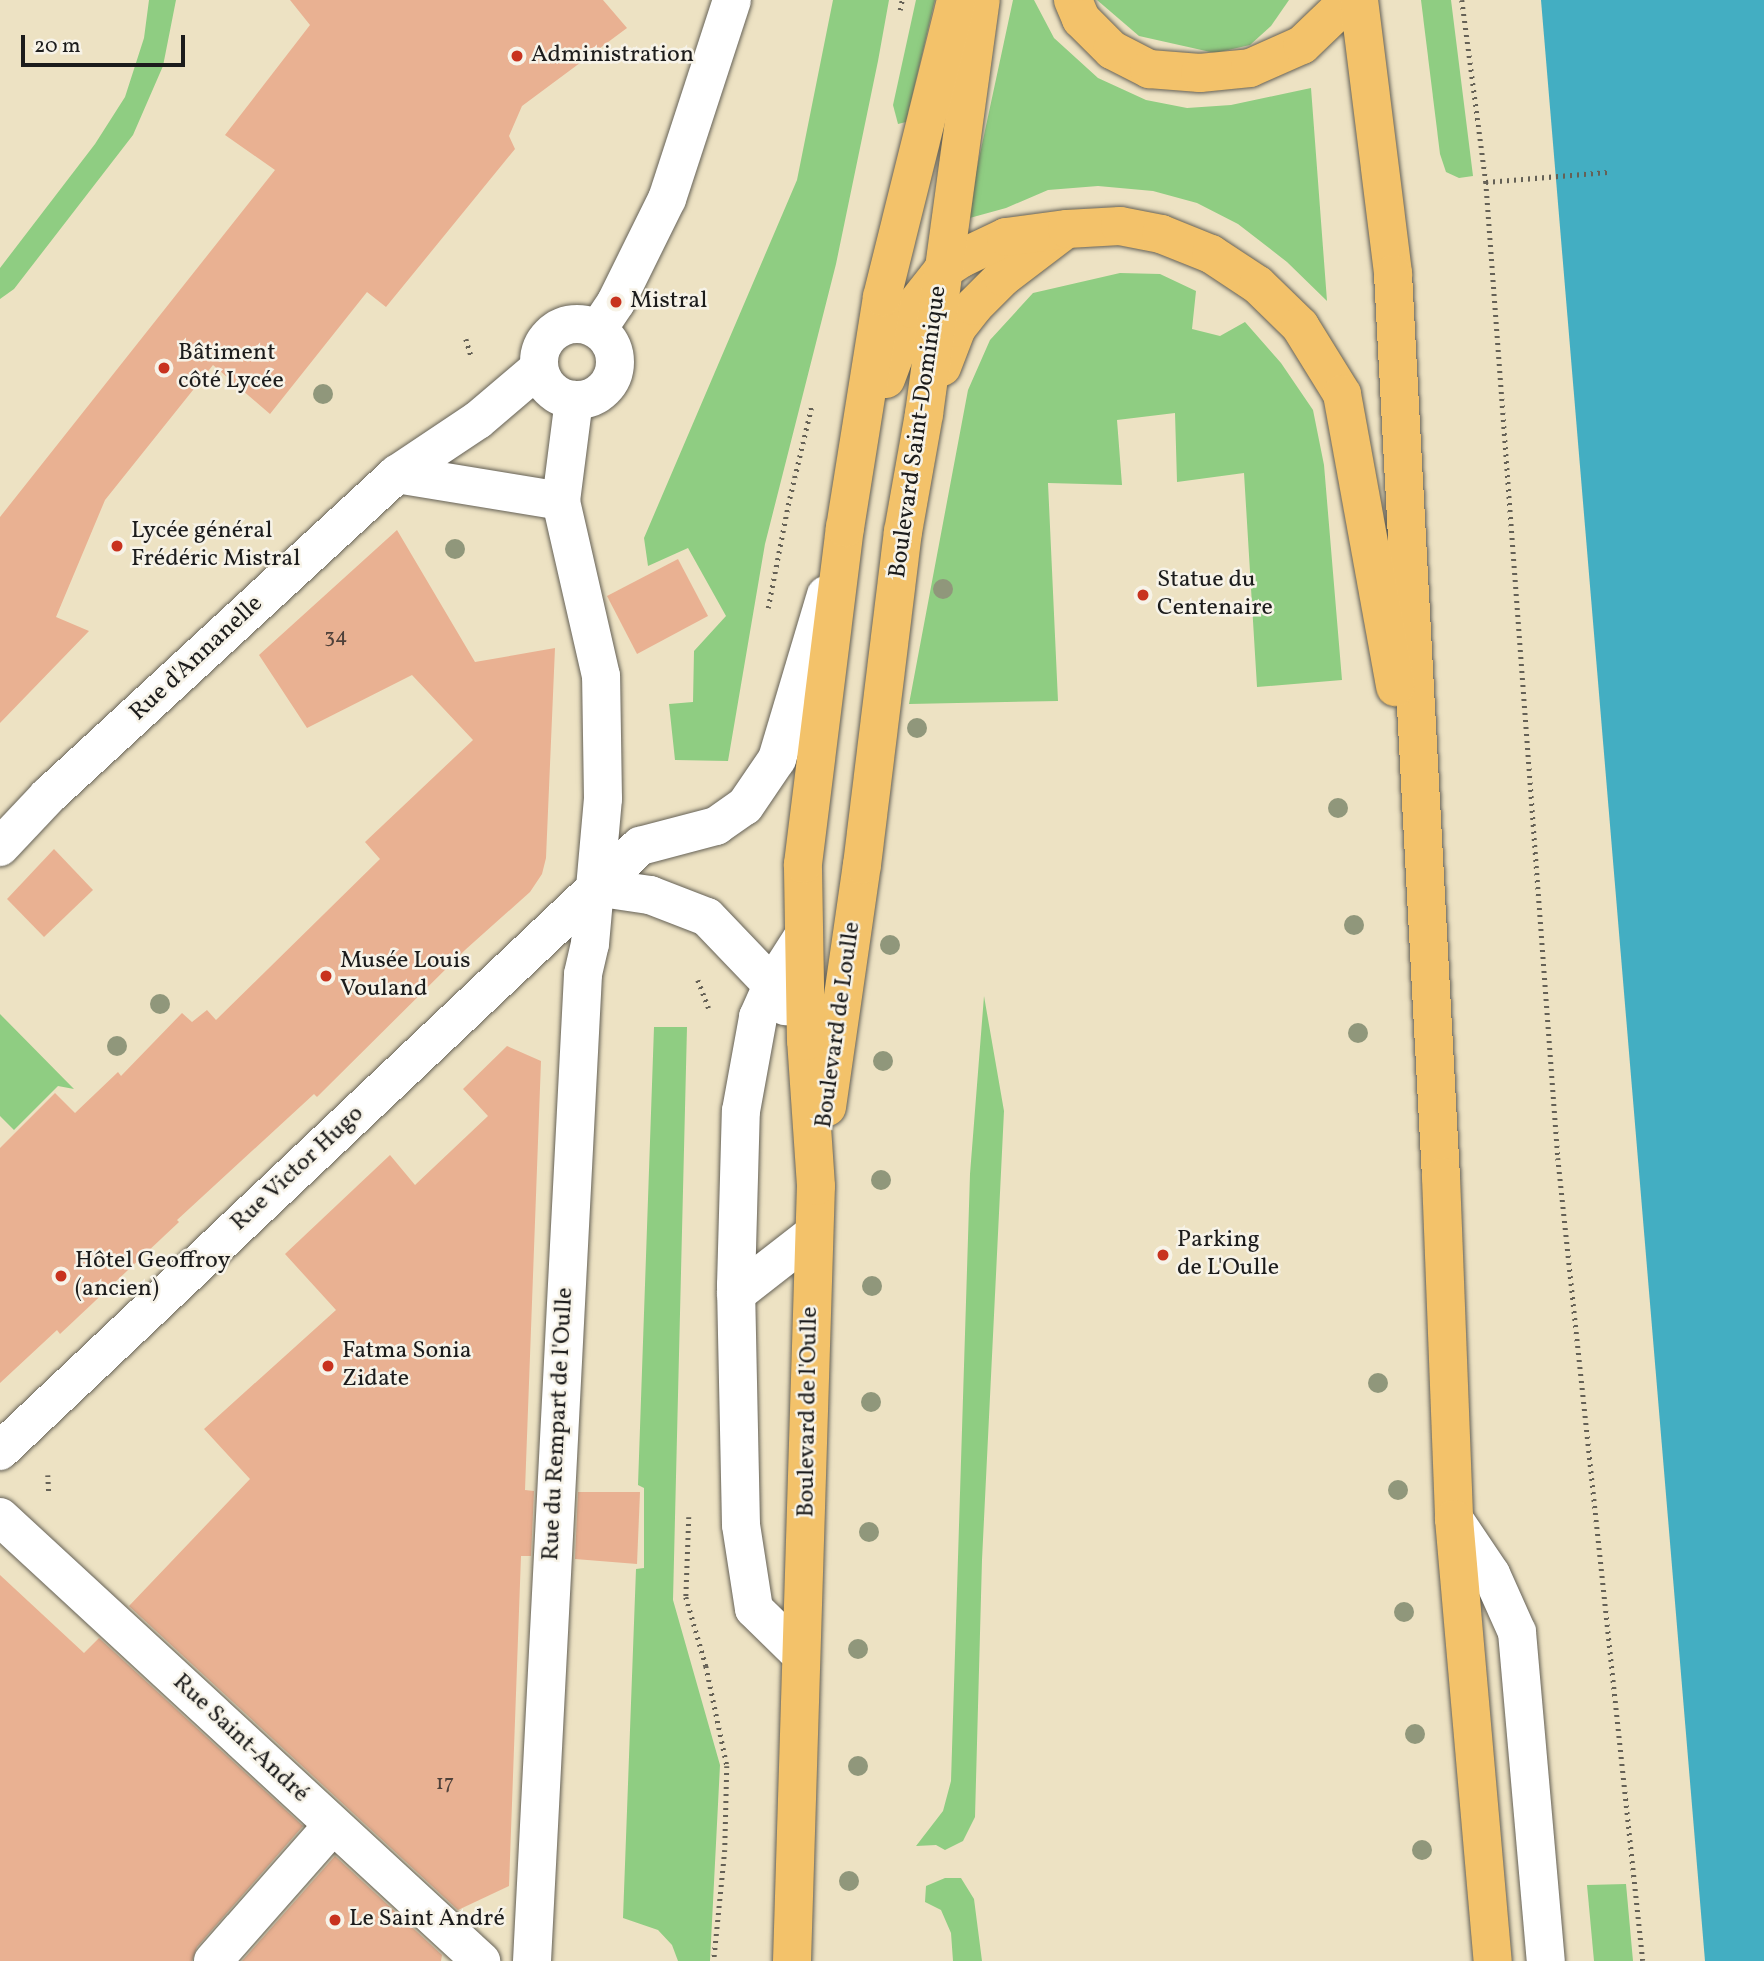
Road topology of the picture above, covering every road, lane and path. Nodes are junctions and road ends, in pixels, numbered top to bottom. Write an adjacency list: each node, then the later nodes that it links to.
1 (732, 0): 12 (street)
2 (956, 0): 18 (main road)
3 (982, 0): 11 (main road, Boulevard Saint-Dominique)
4 (1073, 0): 5 (main road)
5 (1349, 0)
6 (1359, 0): 23 (main road)
7 (1462, 0): 9 (path)
8 (1608, 172): 9 (path)
9 (1486, 182): 43 (path)
10 (1067, 229): 11 (main road); 17 (main road); 23 (main road)
11 (943, 271): 17 (main road, Boulevard Saint-Dominique); 18 (main road)
12 (598, 329): 15 (street); 16 (street)
13 (466, 338): 14 (path)
14 (471, 355)
15 (539, 368): 16 (street); 19 (street, Rue d'Annanelle)
16 (573, 400): 20 (street, Rue du Rempart de l'Oulle)
17 (924, 414): 24 (main road, Boulevard Saint-Dominique)
18 (859, 452): 21 (main road)
19 (397, 474): 20 (street); 22 (street, Rue d'Annanelle)
20 (561, 501): 25 (street, Rue du Rempart de l'Oulle)
21 (845, 528): 25 (street, Rue Victor Hugo); 26 (main road, Boulevard de l'Oulle)
22 (0, 847)
23 (1424, 847): 34 (main road)
24 (862, 864): 29 (main road, Boulevard de Loulle)
25 (596, 887): 27 (street); 32 (street, Rue Victor Hugo); 39 (street, Rue du Rempart de l'Oulle)
26 (804, 935): 27 (street); 28 (main road, Boulevard de l'Oulle)
27 (772, 985): 28 (street); 31 (street)
28 (806, 1041): 29 (main road, Boulevard de l'Oulle)
29 (816, 1186): 30 (main road, Boulevard de l'Oulle)
30 (813, 1234): 31 (street); 35 (main road, Boulevard de l'Oulle)
31 (736, 1294): 35 (street)
32 (0, 1451)
33 (0, 1517): 36 (street, Rue Saint-André)
34 (1454, 1519): 41 (main road); 42 (street)
35 (800, 1654): 40 (main road, Boulevard de l'Oulle)
36 (333, 1825): 37 (street); 38 (street, Rue Saint-André)
37 (213, 1961)
38 (481, 1961)
39 (532, 1961)
40 (792, 1961)
41 (1493, 1961)
42 (1546, 1961)
43 (1643, 1961)

